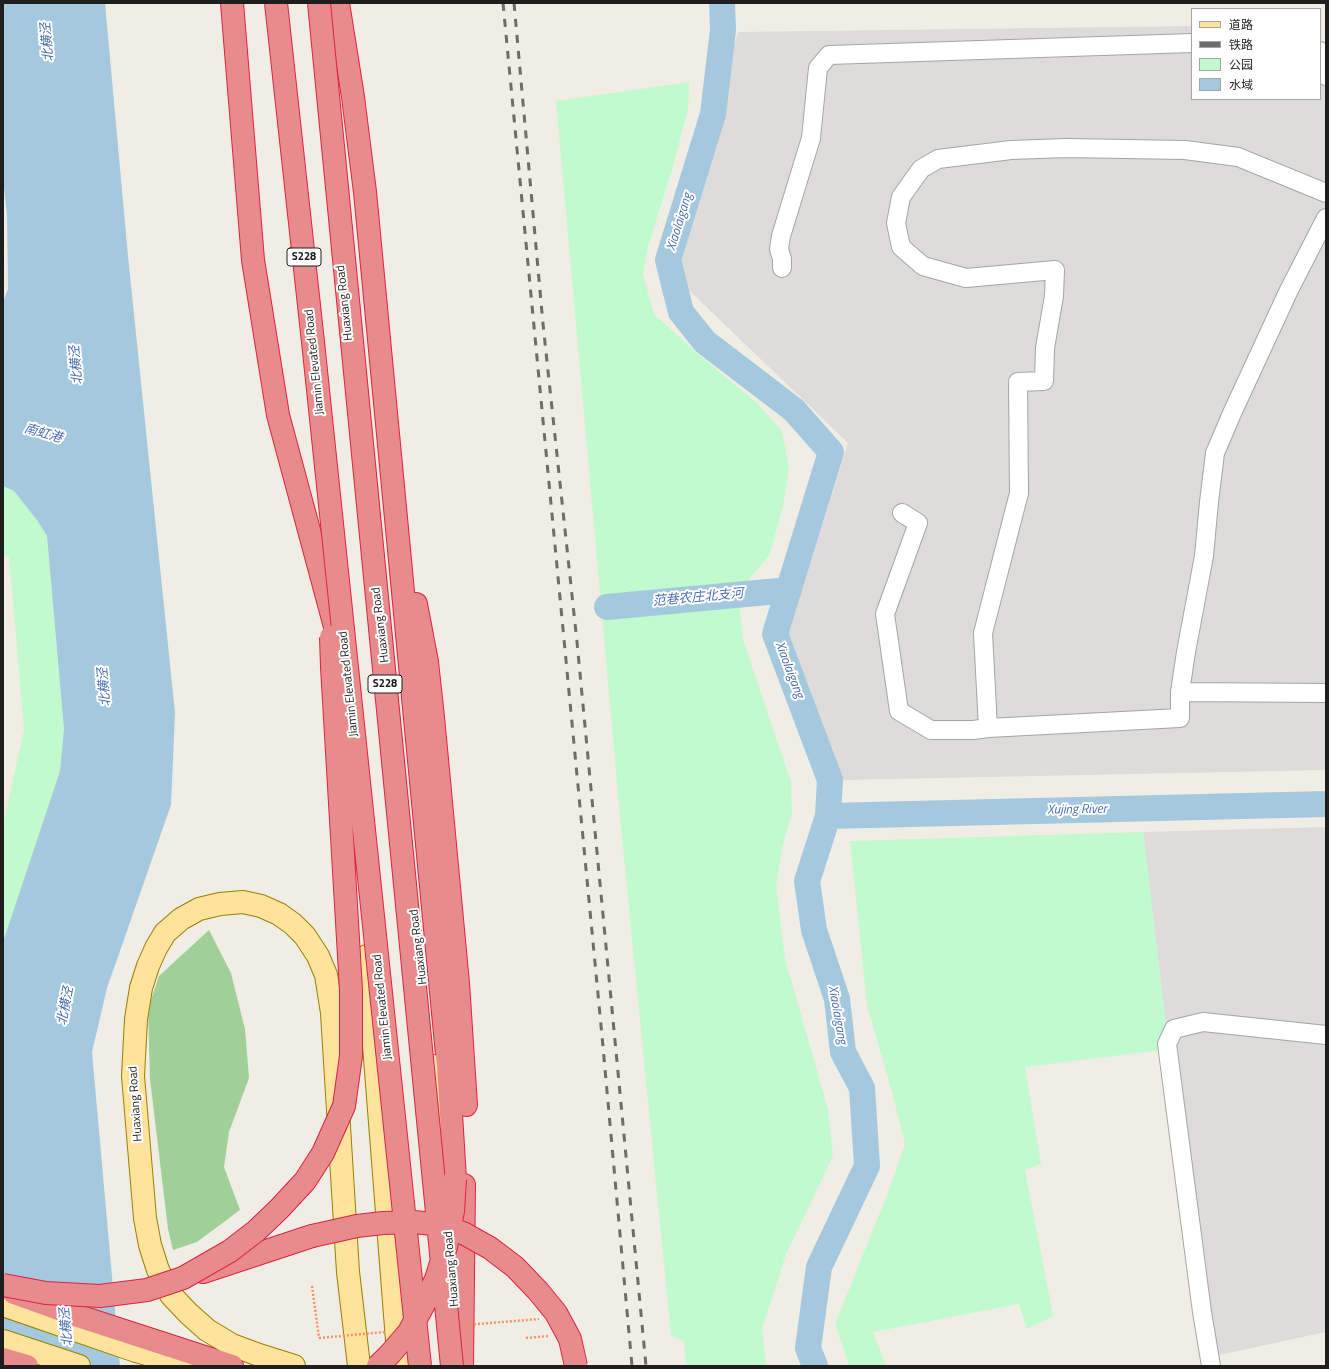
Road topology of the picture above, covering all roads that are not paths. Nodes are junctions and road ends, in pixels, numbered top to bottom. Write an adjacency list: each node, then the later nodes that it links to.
1 (232, 3): 17 (highway)
2 (276, 3): 14 (highway, Jiamin Elevated Road / S228, bridge)
3 (285, 3): 17 (main road)
4 (314, 3): 16 (main road, Huaxiang Road)
5 (319, 3): 16 (highway, S228, bridge)
6 (338, 3): 13 (highway)
7 (1191, 43): 12 (street)
8 (1321, 52): 9 (street)
9 (1326, 76)
10 (1326, 192): 20 (street)
11 (1326, 218): 18 (street)
12 (782, 268)
13 (393, 493): 34 (highway, bridge); 38 (highway)
14 (331, 512): 22 (highway, bridge); 36 (highway, Jiamin Elevated Road / S228, bridge)
15 (902, 513): 20 (street)
16 (374, 566): 37 (highway, S228, bridge); 38 (main road, Huaxiang Road)
17 (340, 649): 35 (main road)
18 (1180, 692): 19 (street); 20 (street)
19 (1326, 693)
20 (988, 728)
21 (1326, 1035): 40 (street)
22 (183, 1278): 23 (highway, bridge); 39 (highway, bridge)
23 (3, 1285)
24 (3, 1289): 31 (highway)
25 (3, 1305): 30 (main road)
26 (3, 1341): 29 (main road)
27 (3, 1359): 28 (highway)
28 (26, 1366)
29 (79, 1366)
30 (188, 1366)
31 (232, 1366)
32 (294, 1366): 33 (main road, Huaxiang Road)
33 (359, 1366)
34 (378, 1366)
35 (399, 1366)
36 (420, 1366)
37 (452, 1366)
38 (461, 1366)
39 (576, 1366)
40 (1211, 1366)

